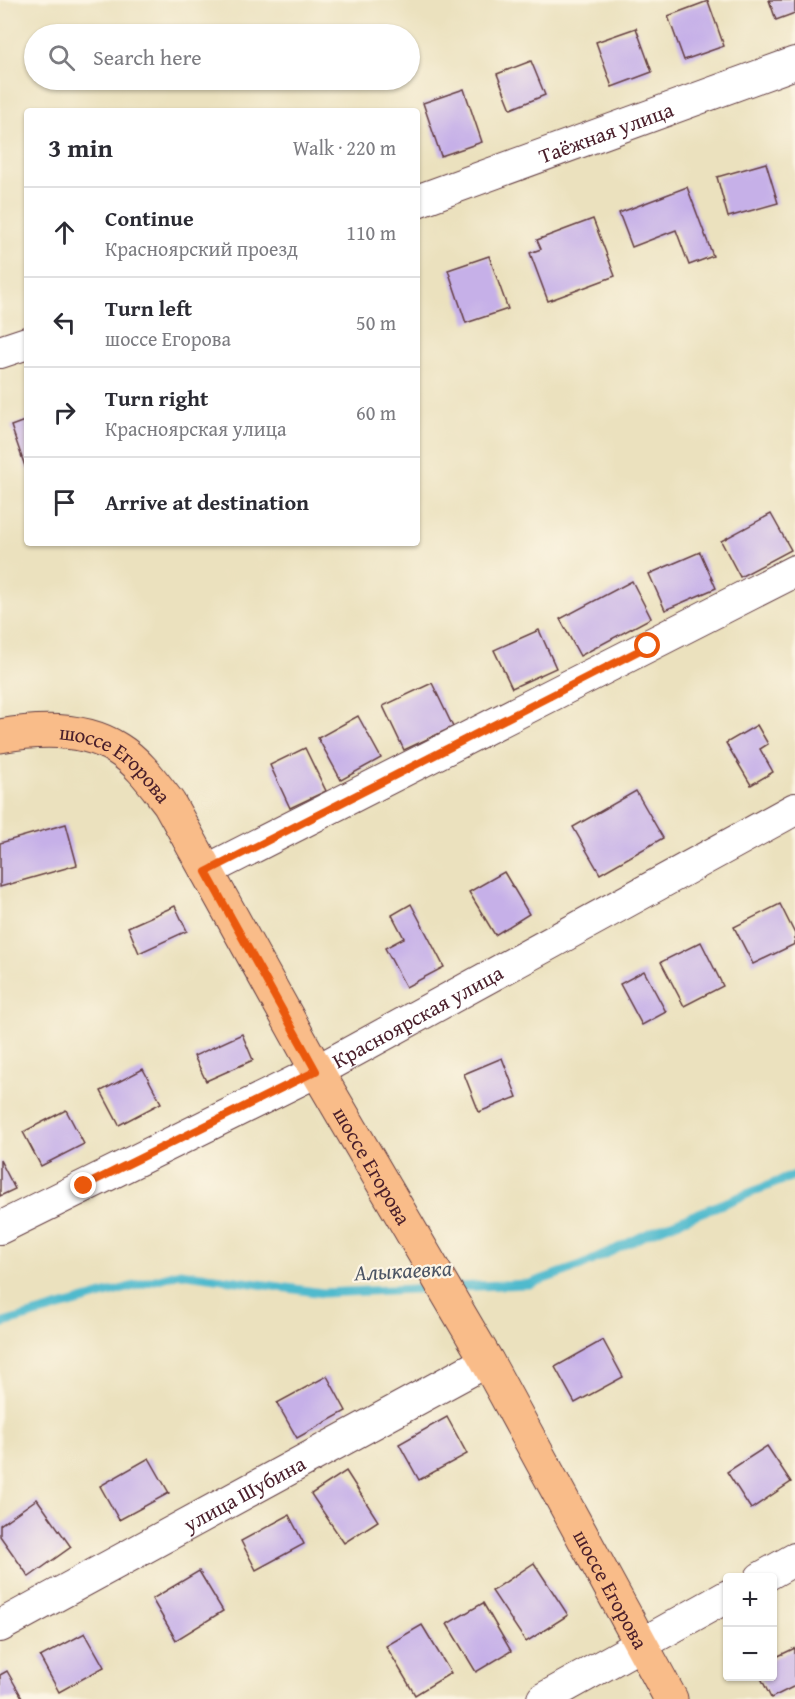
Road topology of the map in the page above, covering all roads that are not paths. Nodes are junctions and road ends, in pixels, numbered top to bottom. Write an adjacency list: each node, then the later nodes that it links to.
1 (795, 63): 2 (street, Таёжная улица)
2 (420, 200)
3 (24, 344): 4 (street)
4 (0, 352)
5 (795, 571): 8 (street)
6 (0, 736): 8 (main road, шоссе Егорова)
7 (795, 809): 9 (street, Красноярская улица)
8 (206, 872): 9 (main road, шоссе Егорова)
9 (316, 1071): 10 (street, Красноярская улица); 11 (main road, шоссе Егорова)
10 (0, 1228)
11 (487, 1361): 15 (street, улица Шубина); 16 (main road, шоссе Егорова)
12 (795, 1559): 13 (street)
13 (769, 1573)
14 (723, 1599): 16 (street)
15 (0, 1626)
16 (640, 1643): 17 (street); 18 (main road, шоссе Егорова)
17 (543, 1699)
18 (671, 1699)

